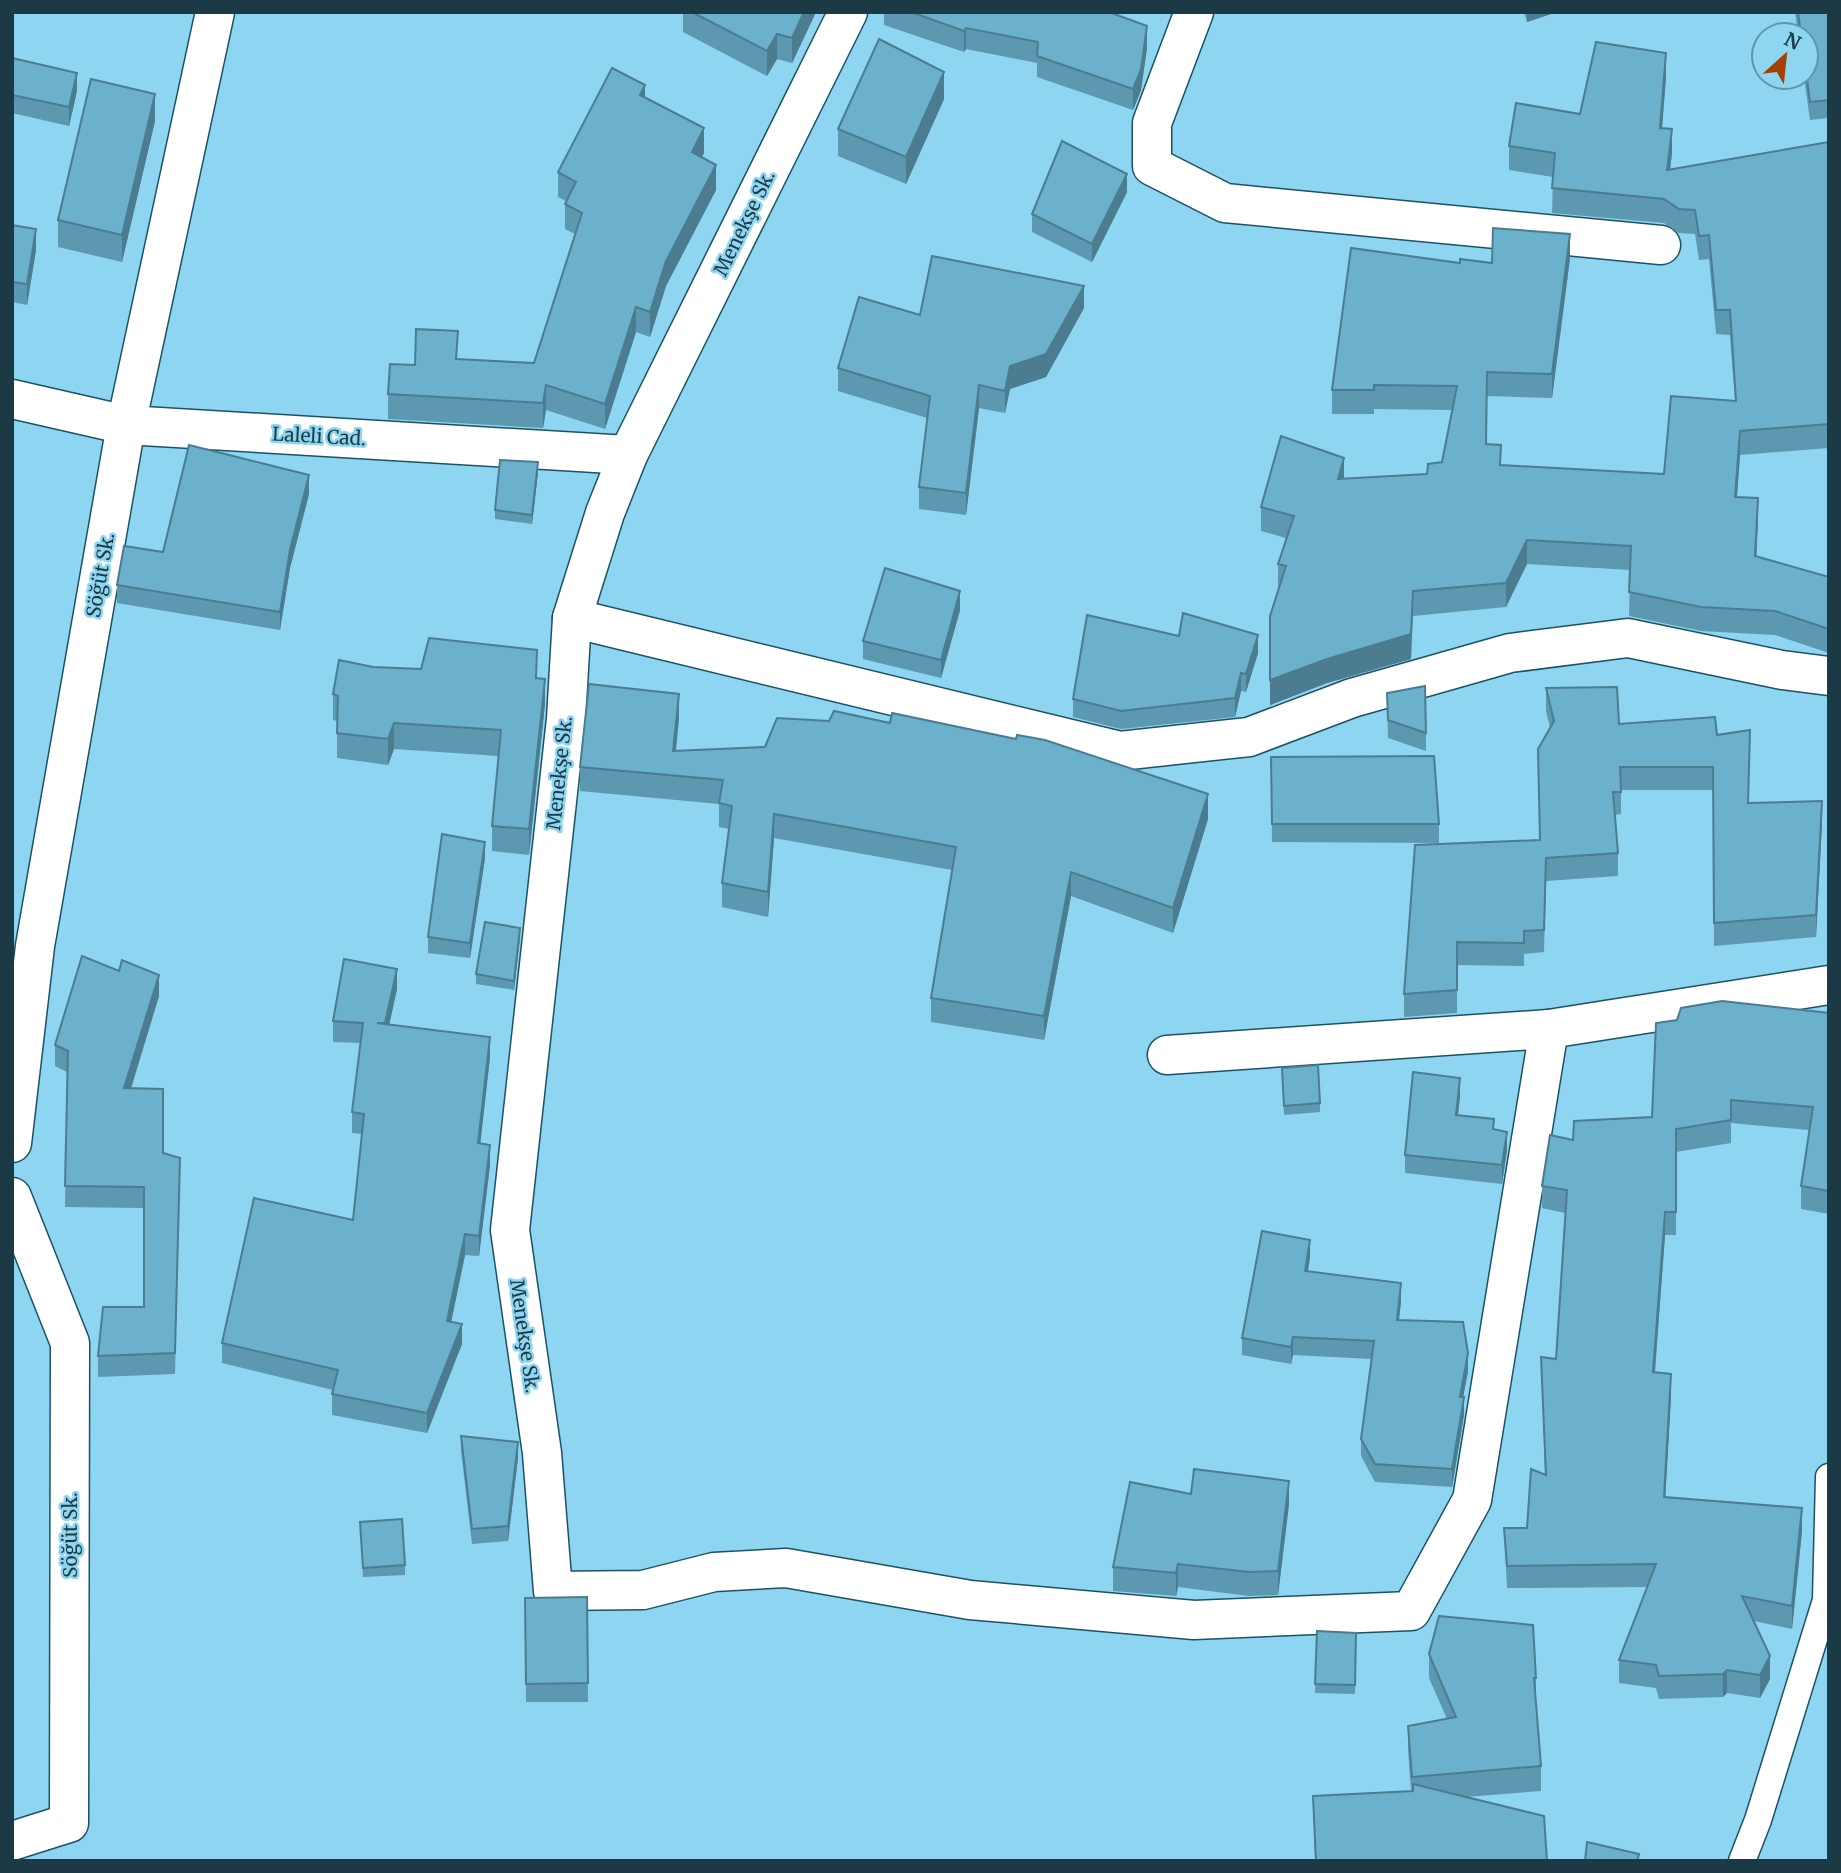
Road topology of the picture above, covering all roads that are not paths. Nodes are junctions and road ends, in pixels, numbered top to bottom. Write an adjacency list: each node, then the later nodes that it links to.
1 (215, 12): 6 (street, Söğüt Sk.)
2 (848, 12): 7 (street, Menekşe Sk.)
3 (1194, 12): 4 (street)
4 (1661, 245)
5 (12, 399): 6 (street, Laleli Cad.)
6 (126, 425): 7 (street, Laleli Cad.); 10 (street, Söğüt Sk.)
7 (628, 455): 8 (street, Menekşe Sk.)
8 (572, 618): 9 (street); 12 (street, Menekşe Sk.)
9 (1829, 676)
10 (24, 945): 14 (street, Söğüt Sk.)
11 (1829, 985): 12 (street)
12 (1549, 1029): 13 (street)
13 (1167, 1055)
14 (12, 1143)
15 (12, 1197): 17 (street, Söğüt Sk.)
16 (1829, 1477): 18 (lane)
17 (12, 1842)
18 (1742, 1861)

